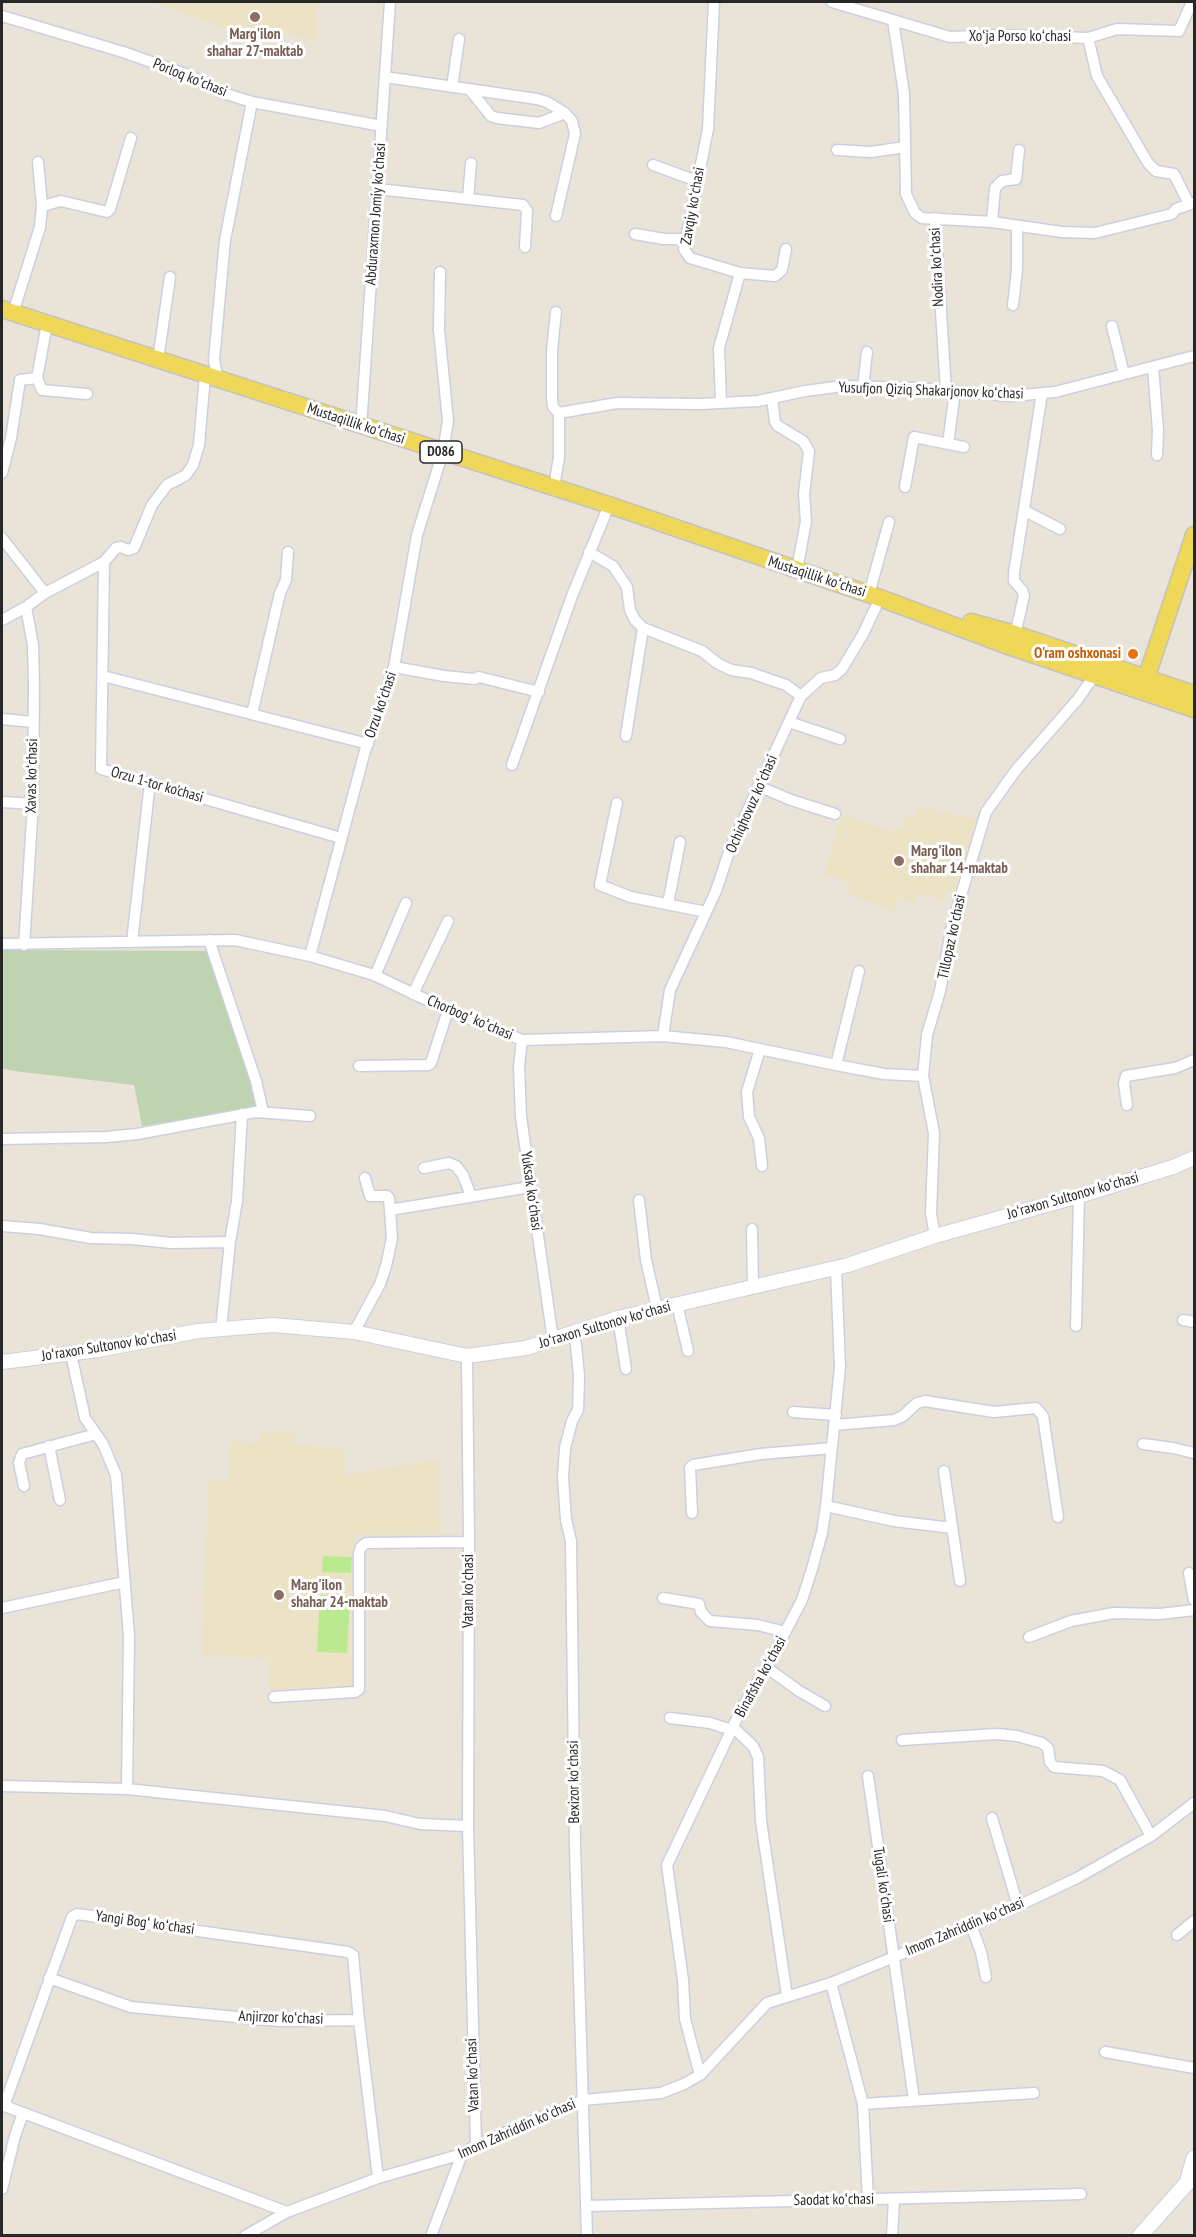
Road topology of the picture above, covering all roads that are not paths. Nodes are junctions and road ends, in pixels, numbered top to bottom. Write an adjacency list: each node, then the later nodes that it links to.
1 (390, 2): 11 (street, Abduraxmon Jomiy koʻchasi)
2 (709, 2): 3 (street)
3 (714, 2): 4 (street); 24 (street, Zavqiy koʻchasi)
4 (719, 2)
5 (832, 2): 8 (street, Xoʻja Porso koʻchasi)
6 (1192, 2): 9 (street, Xoʻja Porso koʻchasi)
7 (2, 16): 14 (street, Porloq koʻchasi)
8 (893, 20): 9 (street, Xoʻja Porso koʻchasi); 18 (street, Nodira koʻchasi)
9 (1088, 38): 27 (street)
10 (459, 39): 12 (street)
11 (385, 77): 12 (street); 16 (street, Abduraxmon Jomiy koʻchasi)
12 (452, 87): 13 (street)
13 (470, 90): 15 (street); 15 (street)
14 (252, 102): 16 (street, Porloq koʻchasi); 51 (street)
15 (565, 113): 29 (street)
16 (382, 126): 25 (street, Abduraxmon Jomiy koʻchasi)
17 (131, 138): 28 (street)
18 (905, 147): 19 (street); 30 (street, Nodira koʻchasi)
19 (837, 150)
20 (1019, 150): 31 (street)
21 (38, 162): 28 (street)
22 (471, 163): 26 (street)
23 (653, 165): 24 (street)
24 (697, 181): 34 (street, Zavqiy koʻchasi)
25 (378, 189): 26 (street); 59 (street, Abduraxmon Jomiy koʻchasi)
26 (468, 199): 35 (street)
27 (1192, 203): 32 (street)
28 (42, 206): 41 (street)
29 (556, 216)
30 (935, 218): 31 (street); 53 (street, Nodira koʻchasi)
31 (992, 222): 32 (street)
32 (1017, 226): 40 (street)
33 (635, 234): 34 (street)
34 (686, 239): 38 (street, Zavqiy koʻchasi)
35 (525, 247)
36 (786, 249): 38 (street)
37 (440, 272): 62 (street, Orzu koʻchasi)
38 (740, 273): 57 (street)
39 (170, 277): 47 (street)
40 (1013, 305)
41 (7, 311): 43 (main road, Mustaqillik koʻchasi / D086)
42 (556, 312): 58 (street)
43 (47, 324): 47 (main road, Mustaqillik koʻchasi / D086); 50 (street)
44 (1112, 326): 49 (street)
45 (867, 352): 52 (street)
46 (1194, 356): 48 (street, Yusufjon Qiziq Shakarjonov koʻchasi)
47 (158, 360): 51 (main road, Mustaqillik koʻchasi / D086)
48 (1153, 367): 49 (street, Yusufjon Qiziq Shakarjonov koʻchasi); 63 (street)
49 (1124, 374): 54 (street, Yusufjon Qiziq Shakarjonov koʻchasi)
50 (38, 378): 55 (street); 64 (street)
51 (211, 378): 59 (main road, Mustaqillik koʻchasi / D086); 75 (street)
52 (863, 387): 53 (street, Yusufjon Qiziq Shakarjonov koʻchasi); 56 (street, Yusufjon Qiziq Shakarjonov koʻchasi)
53 (950, 391): 54 (street, Yusufjon Qiziq Shakarjonov koʻchasi); 60 (street, Nodira koʻchasi)
54 (1042, 393): 68 (street)
55 (87, 394)
56 (772, 398): 57 (street, Yusufjon Qiziq Shakarjonov koʻchasi); 76 (street)
57 (721, 403): 58 (street, Yusufjon Qiziq Shakarjonov koʻchasi)
58 (559, 413): 65 (street)
59 (361, 427): 62 (main road, Mustaqillik koʻchasi / D086)
60 (948, 444): 61 (street); 66 (street)
61 (964, 447)
62 (443, 452): 65 (main road, Mustaqillik koʻchasi / D086); 83 (street, Orzu koʻchasi)
63 (1157, 455)
64 (2, 473)
65 (554, 487): 67 (main road, Mustaqillik koʻchasi / D086)
66 (904, 487)
67 (609, 505): 74 (street); 76 (main road, Mustaqillik koʻchasi / D086)
68 (1025, 512): 70 (street); 82 (street)
69 (889, 522): 78 (street, Ochiqhovuz koʻchasi)
70 (1060, 529)
71 (1194, 535): 86 (main road)
72 (2, 538): 77 (street)
73 (288, 552): 91 (street)
74 (589, 552): 81 (street); 87 (street)
75 (105, 562): 77 (street); 84 (street, Orzu 1-tor ko'chasi)
76 (797, 570): 78 (main road, Mustaqillik koʻchasi / D086)
77 (45, 593): 79 (street)
78 (875, 596): 82 (main road, Mustaqillik koʻchasi / D086); 89 (street, Ochiqhovuz koʻchasi)
79 (26, 607): 80 (street); 93 (street, Xavas koʻchasi)
80 (2, 620)
81 (643, 628): 89 (street); 95 (street)
82 (1013, 641): 85 (main road, Mustaqillik koʻchasi / D086); 86 (main road, Mustaqillik koʻchasi / D086)
83 (394, 667): 87 (street); 97 (street, Orzu koʻchasi)
84 (103, 676): 91 (street); 99 (street, Orzu 1-tor ko'chasi)
85 (1094, 676): 86 (main road, Mustaqillik koʻchasi / D086); 126 (street, Tillopaz koʻchasi)
86 (1144, 684): 88 (main road, Mustaqillik koʻchasi / D086); 90 (main road, Mustaqillik koʻchasi / D086)
87 (538, 692): 98 (street)
88 (1194, 694)
89 (801, 696): 94 (street, Ochiqhovuz koʻchasi)
90 (1194, 709)
91 (252, 714): 97 (street)
92 (2, 719): 93 (street)
93 (33, 722): 103 (street, Xavas koʻchasi)
94 (789, 722): 96 (street); 100 (street, Ochiqhovuz koʻchasi)
95 (626, 736)
96 (840, 740)
97 (368, 744): 105 (street, Orzu koʻchasi)
98 (512, 765)
99 (150, 783): 105 (street, Orzu 1-tor ko'chasi); 112 (street)
100 (758, 786): 104 (street); 109 (street, Ochiqhovuz koʻchasi)
101 (2, 802): 103 (street)
102 (617, 803): 108 (street)
103 (33, 804): 114 (street, Xavas koʻchasi)
104 (835, 814)
105 (342, 838): 115 (street, Orzu koʻchasi)
106 (680, 842): 108 (street)
107 (406, 903): 117 (street)
108 (668, 904): 109 (street)
109 (706, 912): 120 (street, Ochiqhovuz koʻchasi)
110 (448, 921): 118 (street)
111 (209, 940): 112 (street, Chorbogʻ koʻchasi); 115 (street, Chorbogʻ koʻchasi); 128 (street)
112 (132, 942): 114 (street, Chorbogʻ koʻchasi)
113 (2, 944): 114 (street, Chorbogʻ koʻchasi)
114 (24, 945)
115 (310, 956): 117 (street, Chorbogʻ koʻchasi)
116 (858, 972): 124 (street)
117 (375, 976): 118 (street, Chorbogʻ koʻchasi)
118 (413, 994): 119 (street, Chorbogʻ koʻchasi)
119 (448, 1010): 121 (street, Chorbogʻ koʻchasi); 125 (street)
120 (663, 1036): 121 (street, Chorbogʻ koʻchasi); 122 (street, Chorbogʻ koʻchasi)
121 (522, 1040): 136 (street, Yuksak koʻchasi)
122 (760, 1049): 124 (street, Chorbogʻ koʻchasi); 133 (street)
123 (1194, 1060): 127 (street)
124 (836, 1065): 126 (street, Chorbogʻ koʻchasi)
125 (359, 1066)
126 (923, 1076): 143 (street, Tillopaz koʻchasi)
127 (1126, 1105)
128 (263, 1112): 129 (street); 130 (street)
129 (242, 1114): 131 (street); 144 (street)
130 (310, 1116)
131 (2, 1139)
132 (1194, 1158): 138 (street, Joʻraxon Sultonov koʻchasi)
133 (762, 1166)
134 (424, 1168): 137 (street)
135 (365, 1178): 140 (street)
136 (530, 1187): 137 (street); 154 (street, Yuksak koʻchasi)
137 (471, 1196): 140 (street)
138 (1079, 1196): 143 (street, Joʻraxon Sultonov koʻchasi); 150 (street)
139 (639, 1200): 148 (street)
140 (390, 1210): 152 (street)
141 (2, 1226): 144 (street)
142 (752, 1229): 146 (street)
143 (934, 1236): 145 (street, Joʻraxon Sultonov koʻchasi)
144 (230, 1242): 151 (street)
145 (836, 1268): 146 (street, Joʻraxon Sultonov koʻchasi); 161 (street, Binafsha koʻchasi)
146 (753, 1287): 147 (street, Joʻraxon Sultonov koʻchasi)
147 (677, 1304): 148 (street, Joʻraxon Sultonov koʻchasi); 155 (street)
148 (657, 1308): 149 (street, Joʻraxon Sultonov koʻchasi)
149 (618, 1318): 153 (street, Joʻraxon Sultonov koʻchasi); 159 (street)
150 (1076, 1326)
151 (221, 1329): 152 (street, Joʻraxon Sultonov koʻchasi); 156 (street, Joʻraxon Sultonov koʻchasi)
152 (354, 1332): 157 (street, Joʻraxon Sultonov koʻchasi)
153 (573, 1333): 154 (street, Joʻraxon Sultonov koʻchasi); 211 (street, Bexizor koʻchasi)
154 (553, 1340): 157 (street, Joʻraxon Sultonov koʻchasi)
155 (688, 1351)
156 (71, 1354): 158 (street, Joʻraxon Sultonov koʻchasi); 162 (street)
157 (467, 1356): 174 (street, Vatan koʻchasi)
158 (2, 1362)
159 (626, 1369)
160 (792, 1412): 161 (street)
161 (836, 1420): 165 (street, Binafsha koʻchasi); 172 (street)
162 (96, 1434): 164 (street); 177 (street)
163 (1143, 1444): 166 (street)
164 (49, 1446): 168 (street); 169 (street)
165 (832, 1448): 170 (street, Binafsha koʻchasi); 171 (street)
166 (1194, 1453)
167 (944, 1471): 173 (street)
168 (24, 1486)
169 (60, 1500)
170 (826, 1506): 173 (street); 182 (street, Binafsha koʻchasi)
171 (692, 1513)
172 (1058, 1517)
173 (952, 1528): 176 (street)
174 (469, 1542): 185 (street); 195 (street, Vatan koʻchasi)
175 (1189, 1573): 179 (street)
176 (960, 1581)
177 (125, 1582): 180 (street); 192 (street)
178 (663, 1598): 182 (street)
179 (1194, 1600)
180 (2, 1608)
181 (1194, 1610): 183 (street)
182 (785, 1632): 184 (street, Binafsha koʻchasi)
183 (1029, 1637)
184 (766, 1667): 186 (street); 188 (street, Binafsha koʻchasi)
185 (274, 1697)
186 (825, 1706)
187 (670, 1718): 188 (street)
188 (733, 1728): 205 (street); 209 (street, Binafsha koʻchasi)
189 (902, 1740): 196 (street)
190 (868, 1776): 201 (street, Tugali koʻchasi)
191 (2, 1786): 192 (street)
192 (127, 1789): 195 (street)
193 (1194, 1803): 196 (street, Imom Zahriddin koʻchasi)
194 (992, 1818): 197 (street)
195 (468, 1826): 216 (street, Vatan koʻchasi)
196 (1151, 1836): 197 (street, Imom Zahriddin koʻchasi)
197 (1018, 1906): 199 (street, Imom Zahriddin koʻchasi)
198 (1194, 1921): 200 (street)
199 (971, 1925): 201 (street, Imom Zahriddin koʻchasi); 202 (street)
200 (1177, 1935)
201 (892, 1957): 204 (street, Imom Zahriddin koʻchasi); 212 (street, Tugali koʻchasi)
202 (986, 1977)
203 (49, 1978): 206 (street, Anjirzor koʻchasi); 206 (street, Yangi Bogʻ koʻchasi); 214 (street, Yangi Bogʻ koʻchasi)
204 (831, 1983): 205 (street, Imom Zahriddin koʻchasi); 213 (street)
205 (787, 1995): 209 (street, Imom Zahriddin koʻchasi)
206 (359, 2020): 219 (street)
207 (1105, 2052): 208 (street)
208 (1194, 2068)
209 (700, 2075): 211 (street, Imom Zahriddin koʻchasi)
210 (1034, 2093): 212 (street)
211 (583, 2100): 216 (street, Imom Zahriddin koʻchasi); 225 (street, Bexizor koʻchasi)
212 (914, 2100): 213 (street)
213 (862, 2104): 223 (street)
214 (3, 2106): 215 (street)
215 (23, 2113): 220 (street); 226 (street)
216 (476, 2145): 217 (street, Imom Zahriddin koʻchasi)
217 (462, 2154): 219 (street, Imom Zahriddin koʻchasi); 228 (street)
218 (1194, 2158): 221 (main road)
219 (378, 2178): 226 (street, Imom Zahriddin koʻchasi)
220 (2, 2189)
221 (1188, 2190): 231 (main road)
222 (1081, 2194): 224 (street, Saodat koʻchasi)
223 (868, 2199): 224 (street, Saodat koʻchasi); 225 (street, Saodat koʻchasi)
224 (894, 2199): 230 (street)
225 (586, 2206): 229 (street, Bexizor koʻchasi)
226 (287, 2212): 227 (street, Imom Zahriddin koʻchasi)
227 (244, 2235)
228 (431, 2235)
229 (587, 2235)
230 (892, 2235)
231 (1140, 2235)

